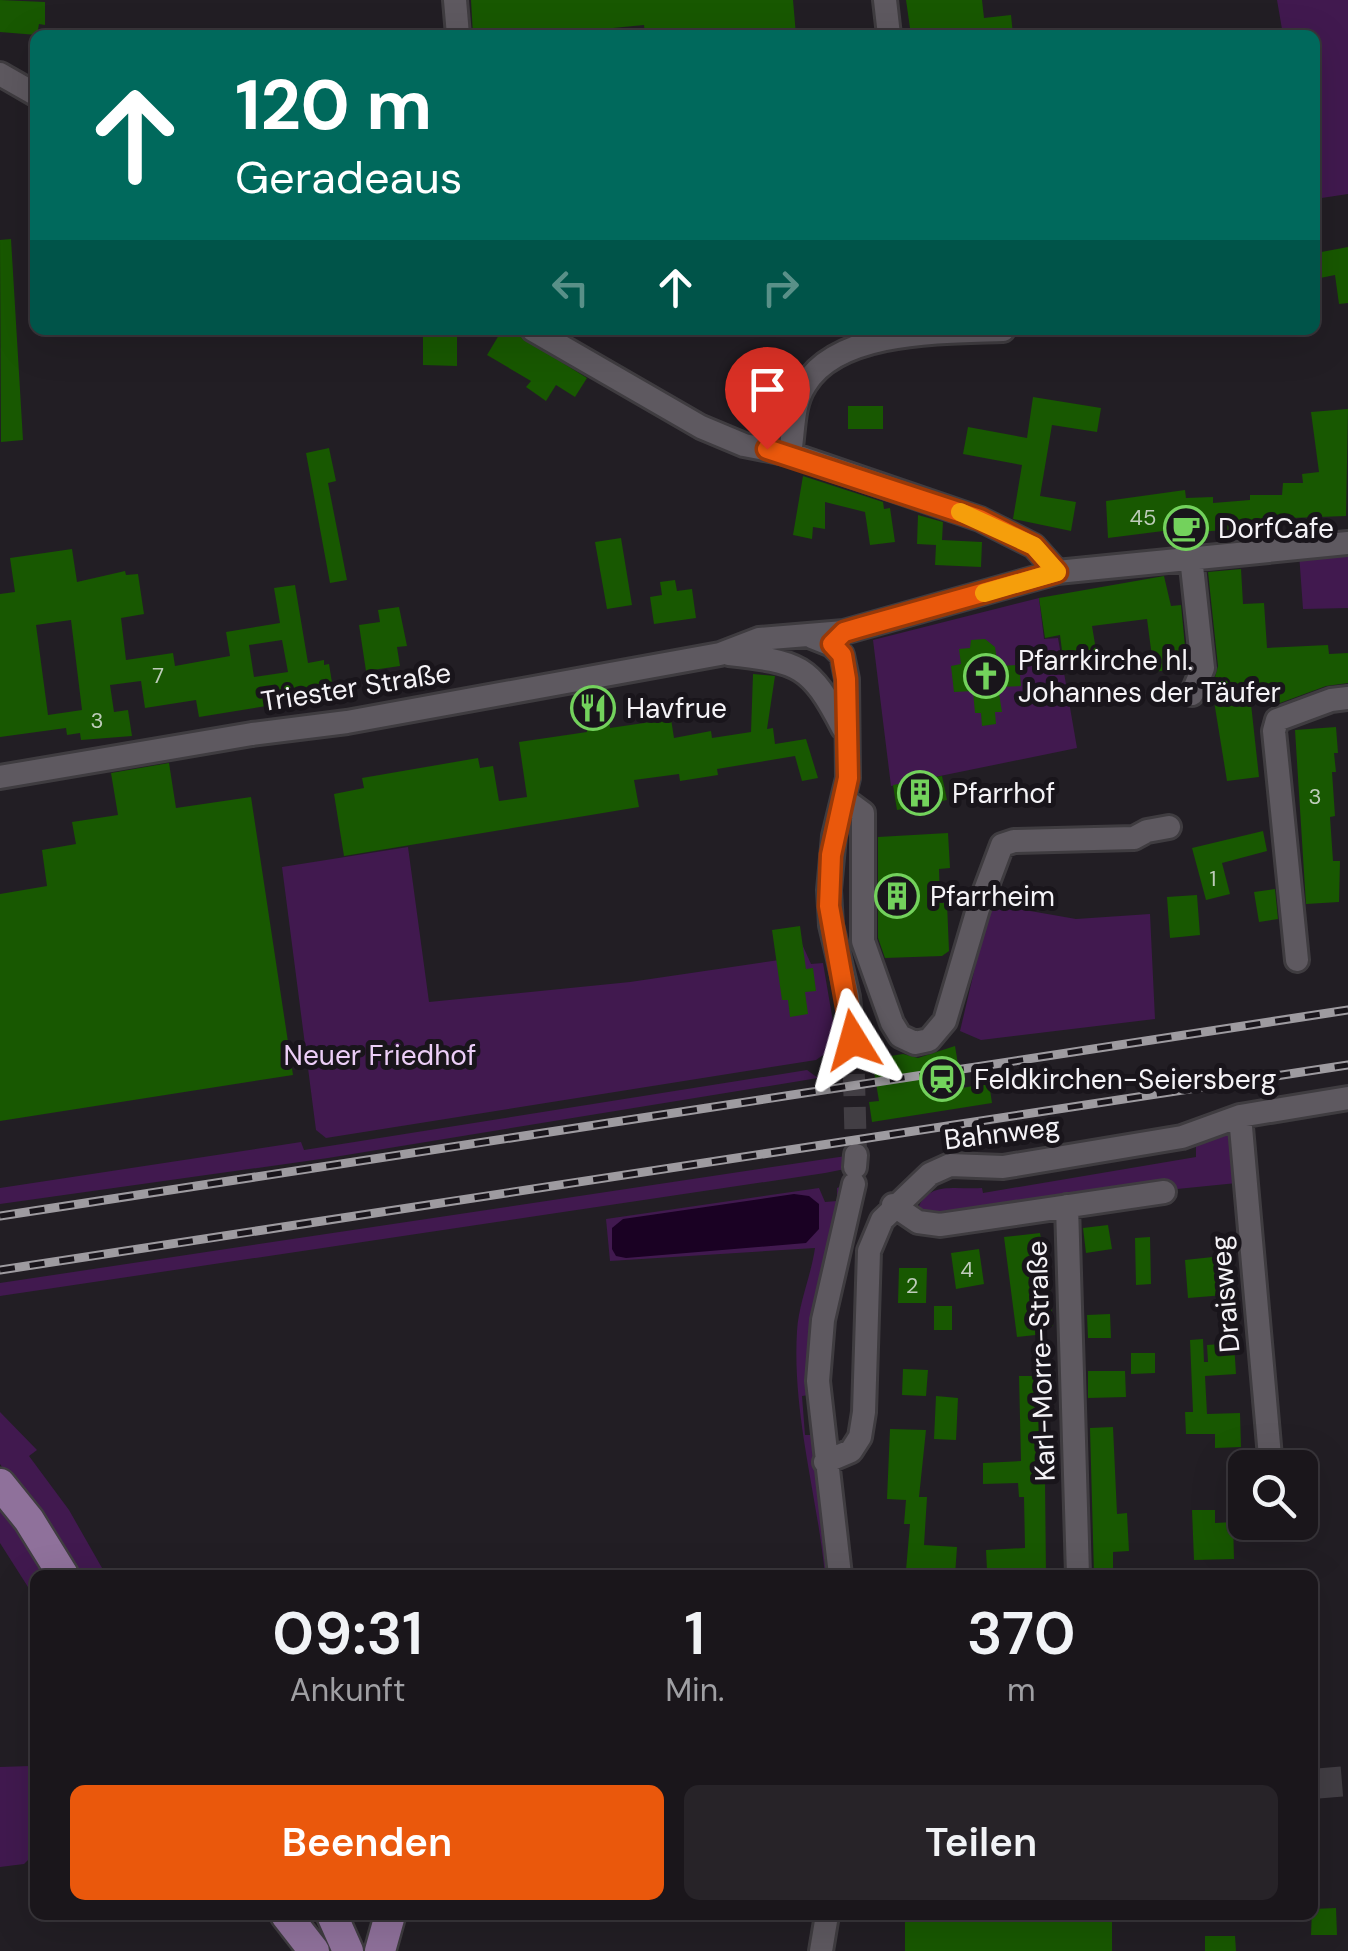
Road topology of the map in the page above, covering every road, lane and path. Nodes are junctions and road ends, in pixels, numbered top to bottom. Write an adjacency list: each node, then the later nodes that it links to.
1 (455, 0): 3 (street)
2 (885, 0): 4 (street)
3 (458, 30)
4 (888, 30)
5 (0, 74): 6 (street)
6 (30, 91)
7 (542, 335): 9 (street)
8 (888, 335): 9 (street)
9 (790, 454): 12 (street)
10 (1348, 543): 11 (street)
11 (1191, 556): 12 (street); 16 (street)
12 (1057, 572): 13 (street)
13 (829, 638): 14 (street); 15 (street); 18 (street)
14 (720, 654): 15 (street); 19 (street, Triester Straße)
15 (806, 671): 18 (street)
16 (1192, 694)
17 (1348, 698): 22 (street)
18 (846, 734): 20 (street)
19 (0, 778)
20 (844, 798): 21 (street); 23 (street)
21 (1169, 826)
22 (1296, 960)
23 (853, 1040)
24 (1348, 1098): 25 (street, Bahnweg)
25 (1240, 1116): 28 (street, Bahnweg); 30 (street, Draisweg)
26 (855, 1169): 31 (street)
27 (1164, 1192): 29 (street)
28 (893, 1206): 29 (street, Karl-Morre-Straße); 31 (street, Bahnweg)
29 (1067, 1206): 35 (street, Karl-Morre-Straße)
30 (1269, 1450)
31 (825, 1462): 34 (street)
32 (0, 1484): 33 (main road)
33 (61, 1570)
34 (839, 1570)
35 (1078, 1570)
36 (290, 1920): 41 (main road)
37 (334, 1920): 42 (main road)
38 (352, 1920): 42 (main road)
39 (389, 1920): 43 (main road)
40 (826, 1920): 44 (street)
41 (314, 1951)
42 (349, 1951)
43 (380, 1951)
44 (821, 1951)

